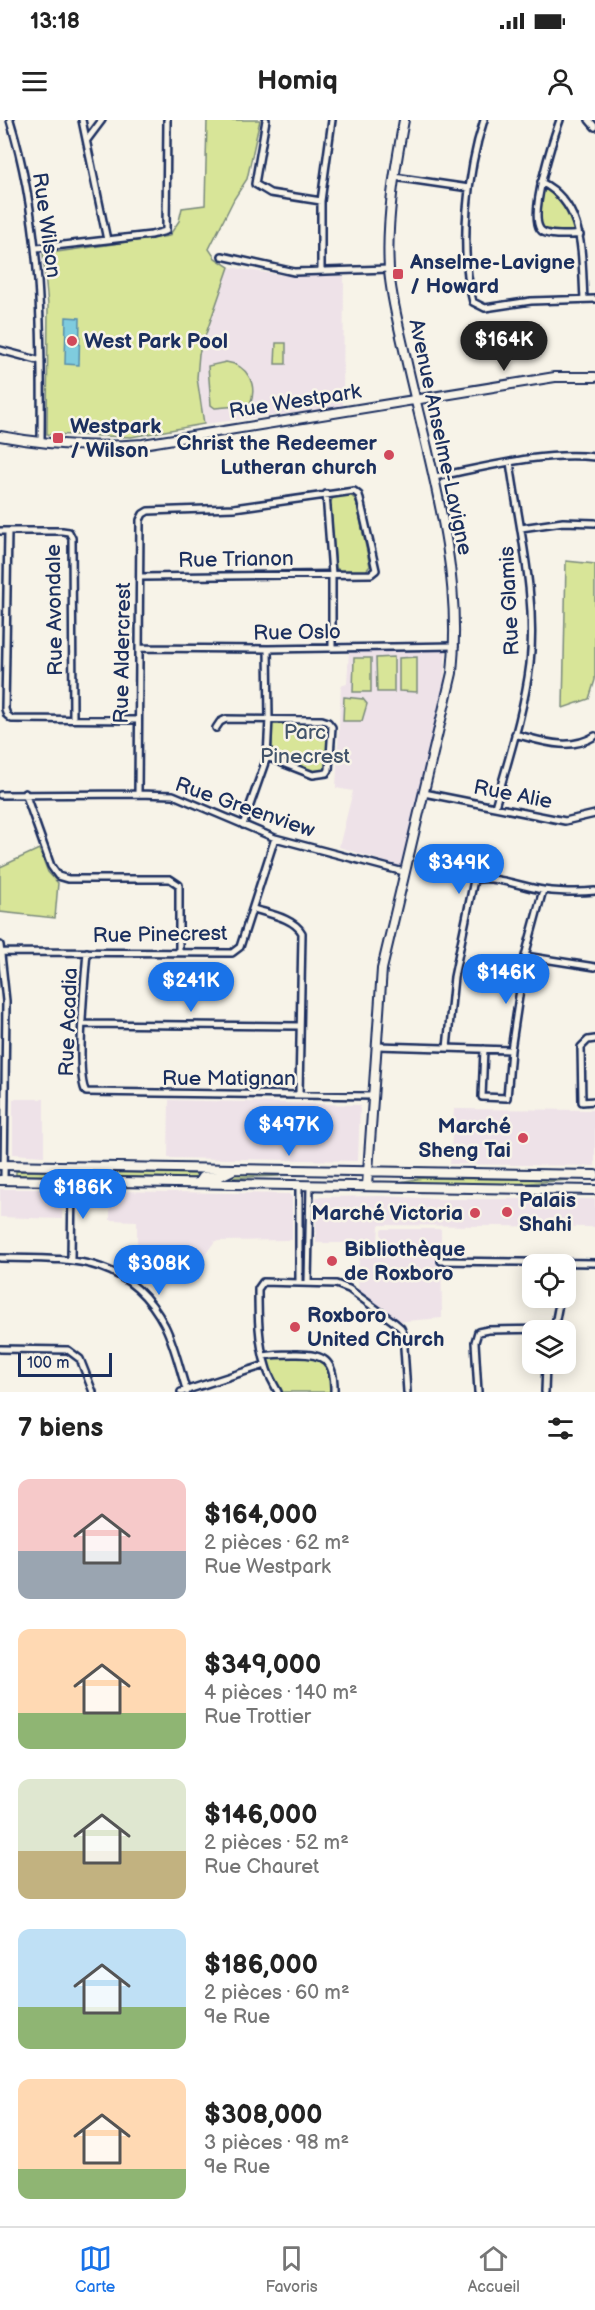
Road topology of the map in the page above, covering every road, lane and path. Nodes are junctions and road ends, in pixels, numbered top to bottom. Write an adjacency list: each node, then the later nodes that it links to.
1 (10, 120): 19 (street, Rue Wilson)
2 (82, 120): 12 (street)
3 (102, 120): 12 (street)
4 (167, 120): 18 (street)
5 (266, 120): 16 (street)
6 (332, 120): 16 (street)
7 (404, 120): 13 (street, Avenue Anselme-Lavigne)
8 (484, 120): 15 (street)
9 (560, 120): 14 (street)
10 (589, 120): 11 (street)
11 (595, 127)
12 (87, 140): 18 (street)
13 (394, 177): 15 (street); 21 (street, Avenue Anselme-Lavigne)
14 (541, 182): 17 (street); 17 (street)
15 (469, 188): 23 (street)
16 (321, 201): 22 (street)
17 (580, 235): 23 (street)
18 (107, 240): 19 (street)
19 (37, 248): 26 (street, Rue Wilson)
20 (222, 255): 22 (street)
21 (389, 269): 22 (street); 28 (street, Avenue Anselme-Lavigne)
22 (321, 271)
23 (584, 298): 24 (street)
24 (595, 299)
25 (0, 350): 26 (street)
26 (42, 361): 30 (street, Rue Wilson)
27 (595, 377): 28 (street, Rue Westpark)
28 (415, 399): 30 (street, Rue Westpark); 33 (street, Avenue Anselme-Lavigne)
29 (0, 436): 30 (street, Rue Westpark)
30 (41, 443)
31 (595, 457): 32 (street)
32 (510, 462): 33 (street); 36 (street, Rue Glamis)
33 (435, 477): 41 (street, Avenue Anselme-Lavigne)
34 (326, 494): 39 (street); 39 (street, Rue Trianon); 40 (street, Rue Aldercrest)
35 (595, 523): 36 (street)
36 (521, 528): 49 (street, Rue Glamis)
37 (0, 531): 38 (street, Rue Avondale)
38 (8, 531): 46 (street, Rue Avondale); 46 (street)
39 (332, 574): 40 (street, Rue Trianon); 43 (street)
40 (141, 577): 42 (street, Rue Aldercrest)
41 (454, 646): 43 (street, Rue Oslo); 52 (street, Avenue Anselme-Lavigne)
42 (139, 648): 44 (street, Rue Oslo); 47 (street, Rue Aldercrest)
43 (332, 648): 44 (street, Rue Oslo)
44 (268, 649): 45 (street)
45 (269, 718): 48 (street); 51 (street); 51 (street)
46 (73, 719): 47 (street)
47 (137, 720): 54 (street, Rue Aldercrest)
48 (216, 728)
49 (515, 734): 50 (street); 56 (street, Rue Glamis)
50 (595, 736)
51 (267, 757): 58 (street)
52 (424, 793): 56 (street, Rue Alie); 60 (street, Avenue Anselme-Lavigne)
53 (25, 794): 54 (street, Rue Greenview); 55 (street, Rue Greenview); 67 (street)
54 (138, 794): 58 (street, Rue Greenview)
55 (0, 795)
56 (495, 807): 57 (street, Rue Alie)
57 (595, 814)
58 (243, 825): 59 (street, Rue Greenview)
59 (275, 838): 60 (street, Rue Greenview); 63 (street, Rue Pinecrest)
60 (404, 872): 73 (street, Avenue Anselme-Lavigne)
61 (543, 890): 62 (street); 68 (street); 74 (street)
62 (595, 891)
63 (254, 909): 67 (street, Rue Pinecrest); 71 (street)
64 (0, 945): 65 (street)
65 (2, 952): 66 (street, Rue Pinecrest); 81 (street)
66 (87, 952): 67 (street, Rue Pinecrest); 70 (street, Rue Acadia)
67 (179, 953)
68 (525, 956): 69 (street); 76 (street)
69 (595, 967)
70 (82, 1024): 71 (street); 77 (street, Rue Acadia)
71 (300, 1026): 78 (street)
72 (595, 1039): 80 (street)
73 (377, 1046): 74 (street); 79 (street, Avenue Anselme-Lavigne)
74 (447, 1048): 75 (street)
75 (484, 1049): 76 (street); 76 (street)
76 (511, 1050)
77 (86, 1092): 78 (street, Rue Matignan)
78 (299, 1094): 79 (street, Rue Matignan)
79 (373, 1095): 83 (street, Avenue Anselme-Lavigne)
80 (595, 1101)
81 (2, 1165): 82 (street); 85 (street)
82 (235, 1169): 83 (street); 87 (street)
83 (368, 1171): 84 (street); 90 (street, Avenue Anselme-Lavigne)
84 (595, 1175)
85 (2, 1180): 86 (street)
86 (72, 1181): 87 (street); 93 (street)
87 (198, 1183): 88 (street)
88 (299, 1186): 89 (street); 98 (street)
89 (310, 1186): 90 (street); 99 (street)
90 (367, 1186): 91 (street)
91 (595, 1190)
92 (0, 1258): 93 (street)
93 (71, 1259): 105 (street)
94 (441, 1261): 95 (street)
95 (522, 1262)
96 (576, 1263): 97 (street)
97 (595, 1263)
98 (298, 1282): 99 (street); 102 (street)
99 (308, 1282): 109 (street)
100 (522, 1330): 110 (street)
101 (0, 1348): 106 (street)
102 (264, 1356): 103 (street); 108 (street)
103 (265, 1365): 105 (street); 107 (street)
104 (546, 1374): 111 (street)
105 (185, 1391)
106 (93, 1392)
107 (278, 1392)
108 (334, 1392)
109 (407, 1392)
110 (478, 1392)
111 (545, 1392)

